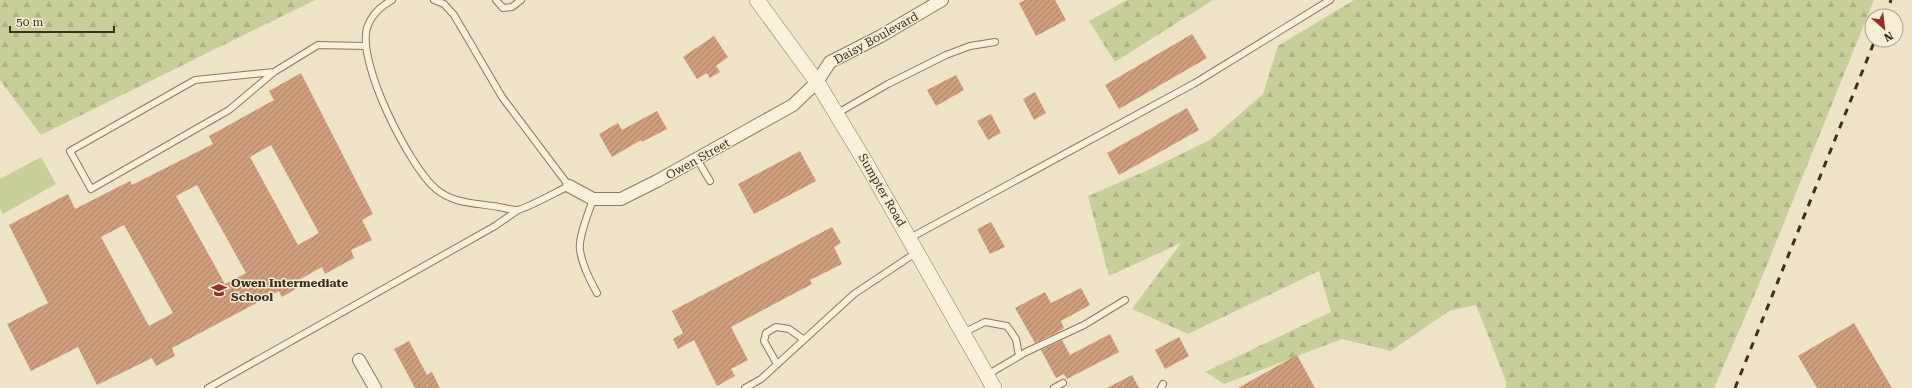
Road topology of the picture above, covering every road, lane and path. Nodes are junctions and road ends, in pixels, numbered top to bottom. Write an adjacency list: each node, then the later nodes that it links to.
1 (392, 0): 9 (lane)
2 (434, 0): 15 (lane)
3 (496, 0): 4 (lane)
4 (521, 0)
5 (757, 0): 11 (street, Sumpter Road)
6 (942, 0): 11 (street, Daisy Boulevard)
7 (1330, 0): 18 (lane)
8 (995, 42): 12 (lane)
9 (365, 46): 10 (lane); 17 (lane)
10 (274, 72): 10 (lane)
11 (817, 82): 12 (street, Sumpter Road); 13 (street, Owen Street)
12 (836, 114): 18 (street, Sumpter Road)
13 (698, 159): 14 (lane); 16 (street, Owen Street)
14 (710, 181)
15 (569, 186): 16 (street, Owen Street); 17 (lane)
16 (593, 199): 20 (lane)
17 (518, 210): 29 (lane)
18 (910, 238): 19 (street, Sumpter Road)
19 (918, 252): 22 (street, Sumpter Road); 23 (lane)
20 (597, 293)
21 (1125, 300): 24 (lane)
22 (963, 333): 24 (lane); 27 (street, Sumpter Road)
23 (803, 339): 26 (lane); 26 (lane)
24 (1019, 356): 27 (lane)
25 (359, 360): 30 (street)
26 (777, 364): 31 (lane)
27 (990, 382)
28 (1063, 383): 32 (lane)
29 (208, 388)
30 (375, 388)
31 (745, 388)
32 (1054, 388)

